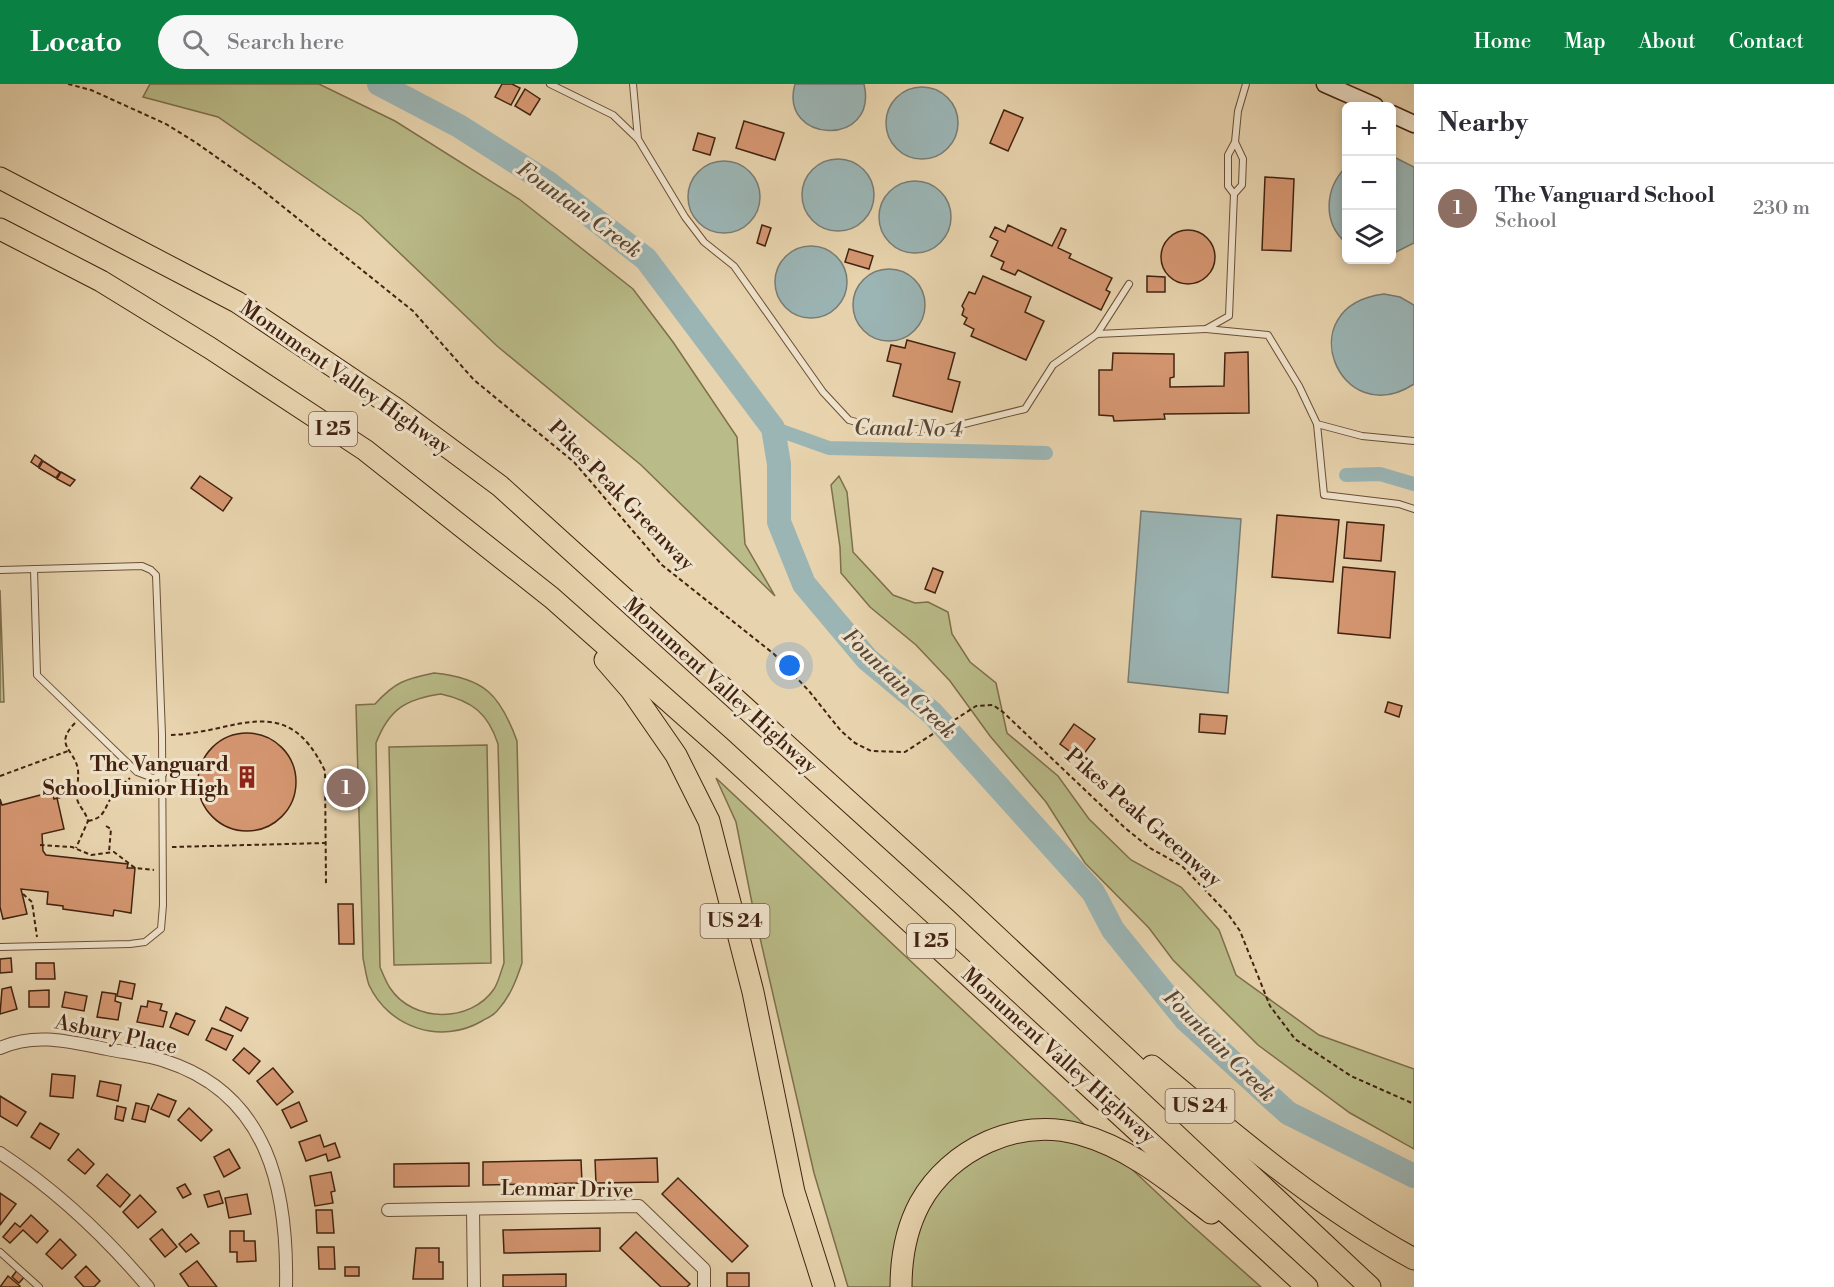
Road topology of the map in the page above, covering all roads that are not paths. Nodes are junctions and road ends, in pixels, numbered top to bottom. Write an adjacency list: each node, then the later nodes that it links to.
1 (550, 84): 8 (lane)
2 (633, 84): 8 (lane)
3 (1246, 84): 9 (lane)
4 (1325, 84): 5 (street)
5 (1366, 102)
6 (1396, 116): 7 (street)
7 (1414, 124)
8 (638, 139): 17 (lane)
9 (1235, 142): 11 (lane); 11 (lane)
10 (0, 178): 25 (highway, Monument Valley Highway / I 25)
11 (1233, 194): 16 (lane)
12 (0, 229): 14 (highway, Monument Valley Highway / I 25)
13 (0, 236): 14 (highway)
14 (101, 280): 23 (highway, Monument Valley Highway / I 25)
15 (1129, 284): 17 (lane)
16 (1206, 329): 17 (lane); 18 (lane)
17 (1097, 334)
18 (1317, 424): 19 (lane); 20 (lane)
19 (1414, 441)
20 (1414, 509)
21 (34, 569): 22 (lane); 24 (lane); 24 (lane)
22 (0, 570)
23 (552, 598): 38 (highway, US 24); 40 (highway, Monument Valley Highway / I 25)
24 (163, 774): 26 (lane)
25 (998, 938): 32 (highway, US 24); 41 (highway, Monument Valley Highway / I 25)
26 (0, 947)
27 (0, 1048): 35 (street, Asbury Place)
28 (0, 1153): 34 (street)
29 (473, 1209): 30 (street, Lenmar Drive); 36 (street); 37 (street, Lenmar Drive)
30 (388, 1210)
31 (0, 1252): 33 (lane)
32 (1414, 1259)
33 (39, 1287)
34 (148, 1287)
35 (286, 1287)
36 (474, 1287)
37 (704, 1287)
38 (824, 1287)
39 (901, 1287): 40 (highway)
40 (1306, 1287)
41 (1370, 1287)

